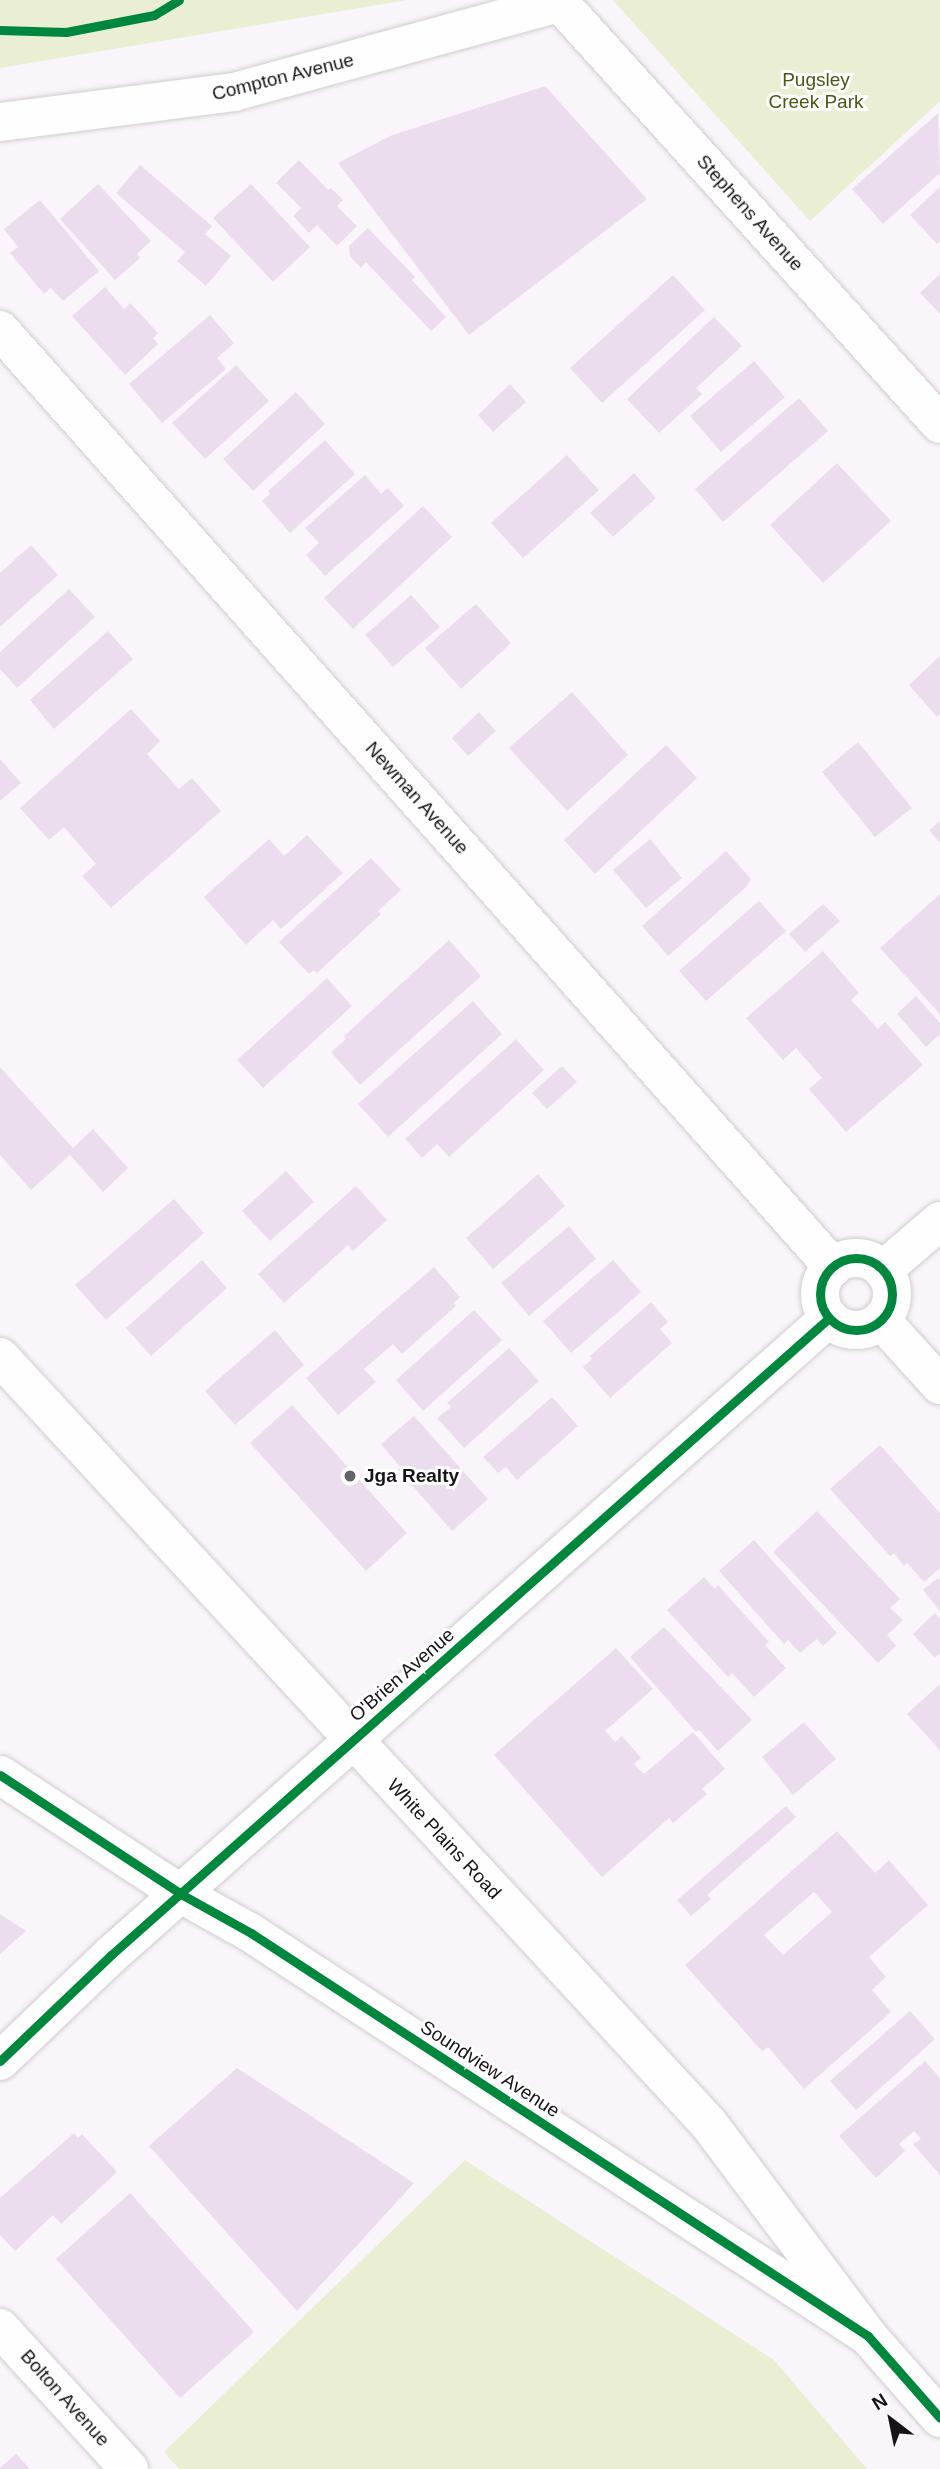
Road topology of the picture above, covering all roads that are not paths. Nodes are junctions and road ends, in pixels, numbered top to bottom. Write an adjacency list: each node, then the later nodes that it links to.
1 (560, 3): 2 (street, Compton Avenue); 4 (street, Stephens Avenue)
2 (0, 122)
3 (0, 330): 6 (street, Newman Avenue)
4 (940, 424)
5 (940, 1221): 7 (street)
6 (833, 1267): 7 (street); 8 (street)
7 (883, 1270): 9 (street)
8 (829, 1318): 9 (street); 12 (street, O'Brien Avenue)
9 (881, 1320): 11 (street)
10 (0, 1357): 12 (street, White Plains Road)
11 (940, 1385)
12 (354, 1741): 14 (street, O'Brien Avenue); 17 (street, White Plains Road)
13 (0, 1775): 14 (street, Soundview Avenue)
14 (181, 1894): 15 (street, O'Brien Avenue); 17 (street, Soundview Avenue)
15 (0, 2061)
16 (0, 2328): 19 (street, Bolton Avenue)
17 (868, 2336): 18 (street, Soundview Avenue)
18 (940, 2418)
19 (130, 2469)

